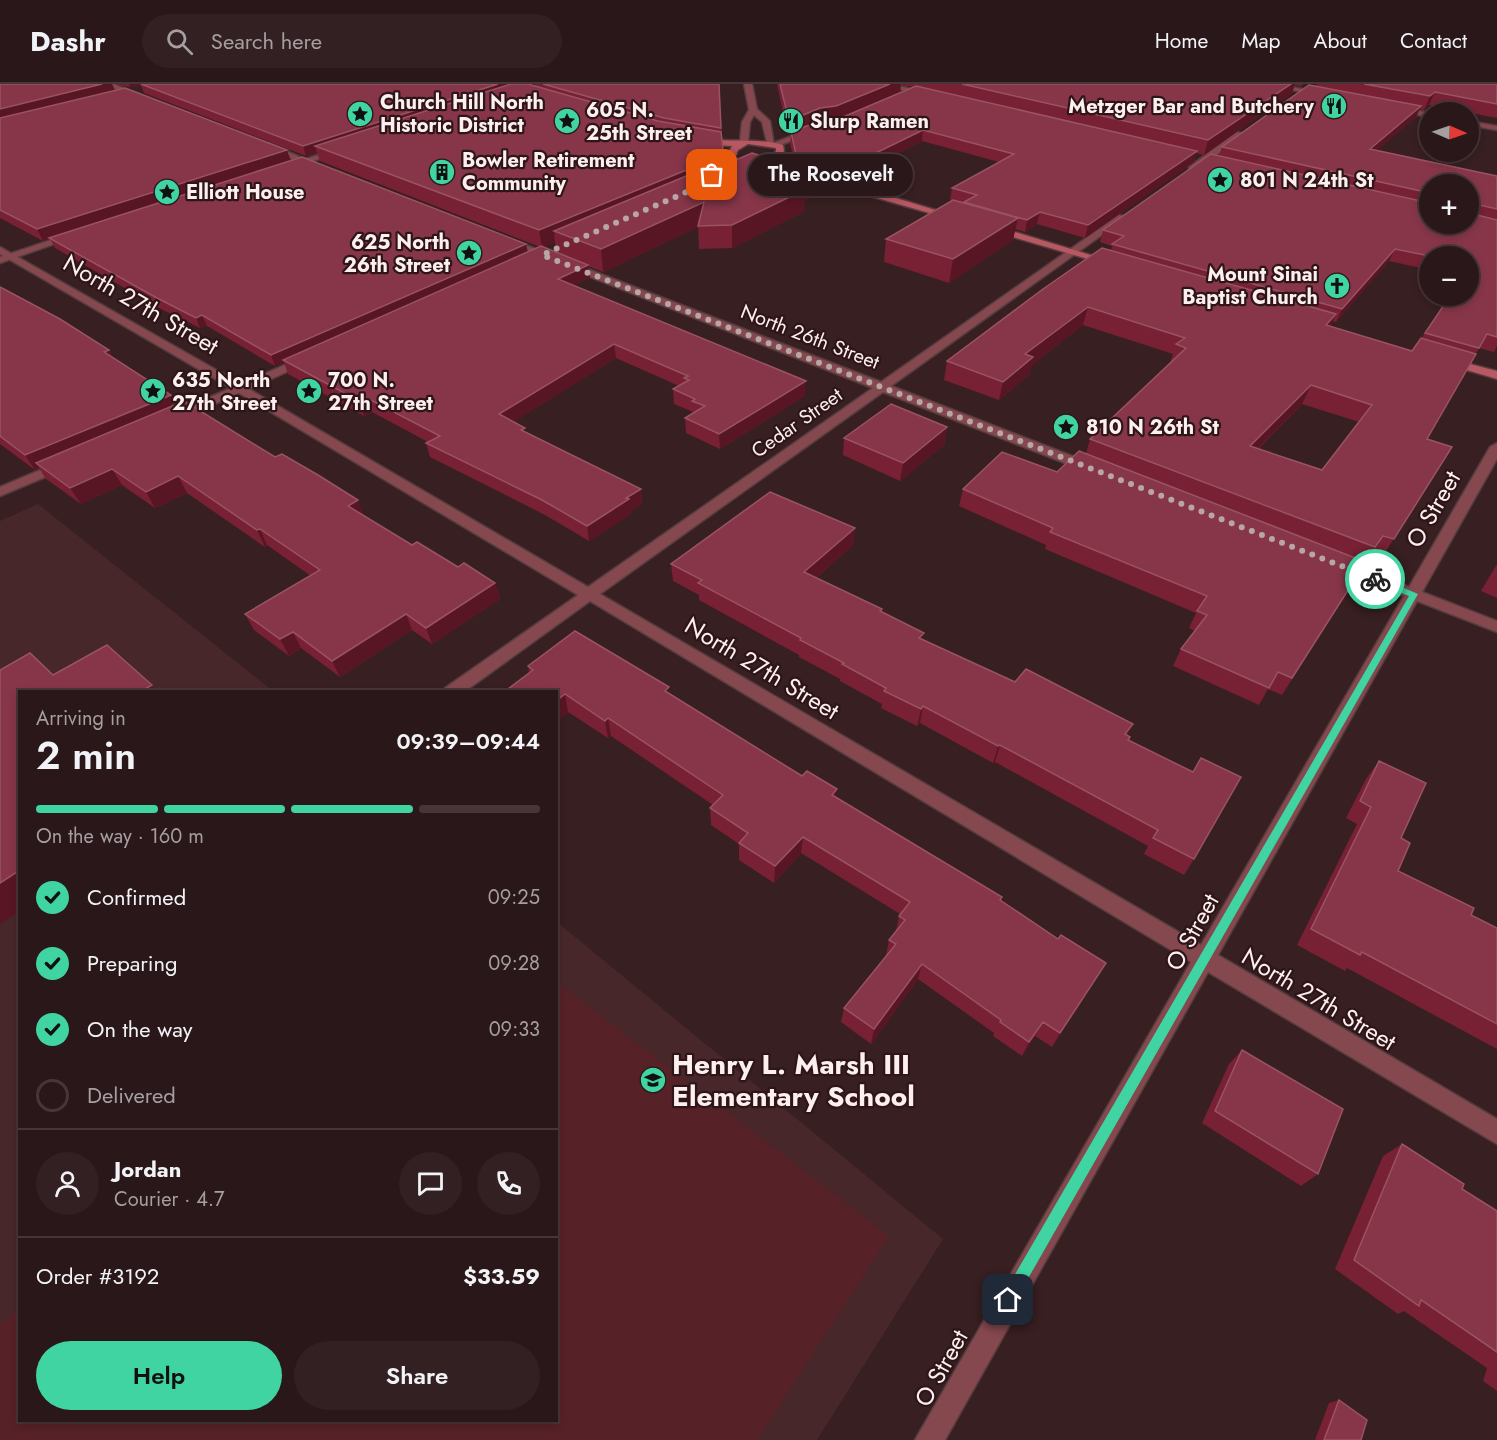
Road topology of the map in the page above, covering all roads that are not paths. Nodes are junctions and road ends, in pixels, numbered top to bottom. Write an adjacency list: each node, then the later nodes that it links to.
1 (108, 84): 8 (street)
2 (748, 84): 17 (street)
3 (882, 84): 9 (street)
4 (1268, 84): 6 (street)
5 (928, 86): 9 (street)
6 (1308, 87): 13 (street); 15 (street)
7 (140, 90): 8 (street)
8 (129, 92): 11 (street); 14 (street)
9 (914, 92): 10 (street); 12 (street)
10 (903, 96)
11 (109, 97)
12 (943, 98)
13 (1338, 98)
14 (152, 101)
15 (1286, 102)
16 (1385, 107): 18 (street)
17 (753, 110): 25 (street); 28 (street)
18 (1419, 113)
19 (1253, 125): 30 (street)
20 (1479, 125): 22 (street)
21 (824, 126): 28 (street)
22 (1497, 128)
23 (689, 136): 25 (main road)
24 (260, 143): 31 (street)
25 (741, 143): 28 (main road); 29 (main road)
26 (694, 146): 29 (main road)
27 (350, 147): 31 (street)
28 (778, 150): 33 (main road); 33 (main road)
29 (726, 158): 33 (main road)
30 (1200, 158): 32 (street); 38 (street)
31 (306, 161): 34 (street); 35 (street)
32 (1223, 163)
33 (760, 166): 37 (street)
34 (273, 172)
35 (332, 172)
36 (797, 172): 42 (main road)
37 (737, 175)
38 (1183, 175)
39 (1134, 209): 42 (street, Cedar Street)
40 (83, 233): 44 (street)
41 (495, 236): 43 (street, North 26th Street)
42 (1073, 252): 46 (main road); 50 (street, Cedar Street)
43 (547, 253): 45 (street); 50 (street, North 26th Street)
44 (4, 255): 51 (street, North 27th Street)
45 (521, 264)
46 (1123, 267)
47 (316, 355): 51 (street)
48 (1438, 358): 49 (main road)
49 (1497, 375)
50 (884, 386): 55 (street, North 26th Street); 58 (street, Cedar Street)
51 (241, 389): 52 (street); 58 (street, North 27th Street)
52 (165, 421)
53 (1497, 447): 59 (street, O Street)
54 (81, 457): 56 (street)
55 (1110, 475)
56 (0, 492)
57 (1330, 561): 59 (street)
58 (589, 594): 61 (street, Cedar Street); 62 (street, North 27th Street)
59 (1414, 594): 60 (street); 62 (street, O Street)
60 (1497, 627)
61 (454, 690)
62 (1205, 959): 63 (street, North 27th Street); 64 (street, O Street)
63 (1497, 1132)
64 (929, 1440)

